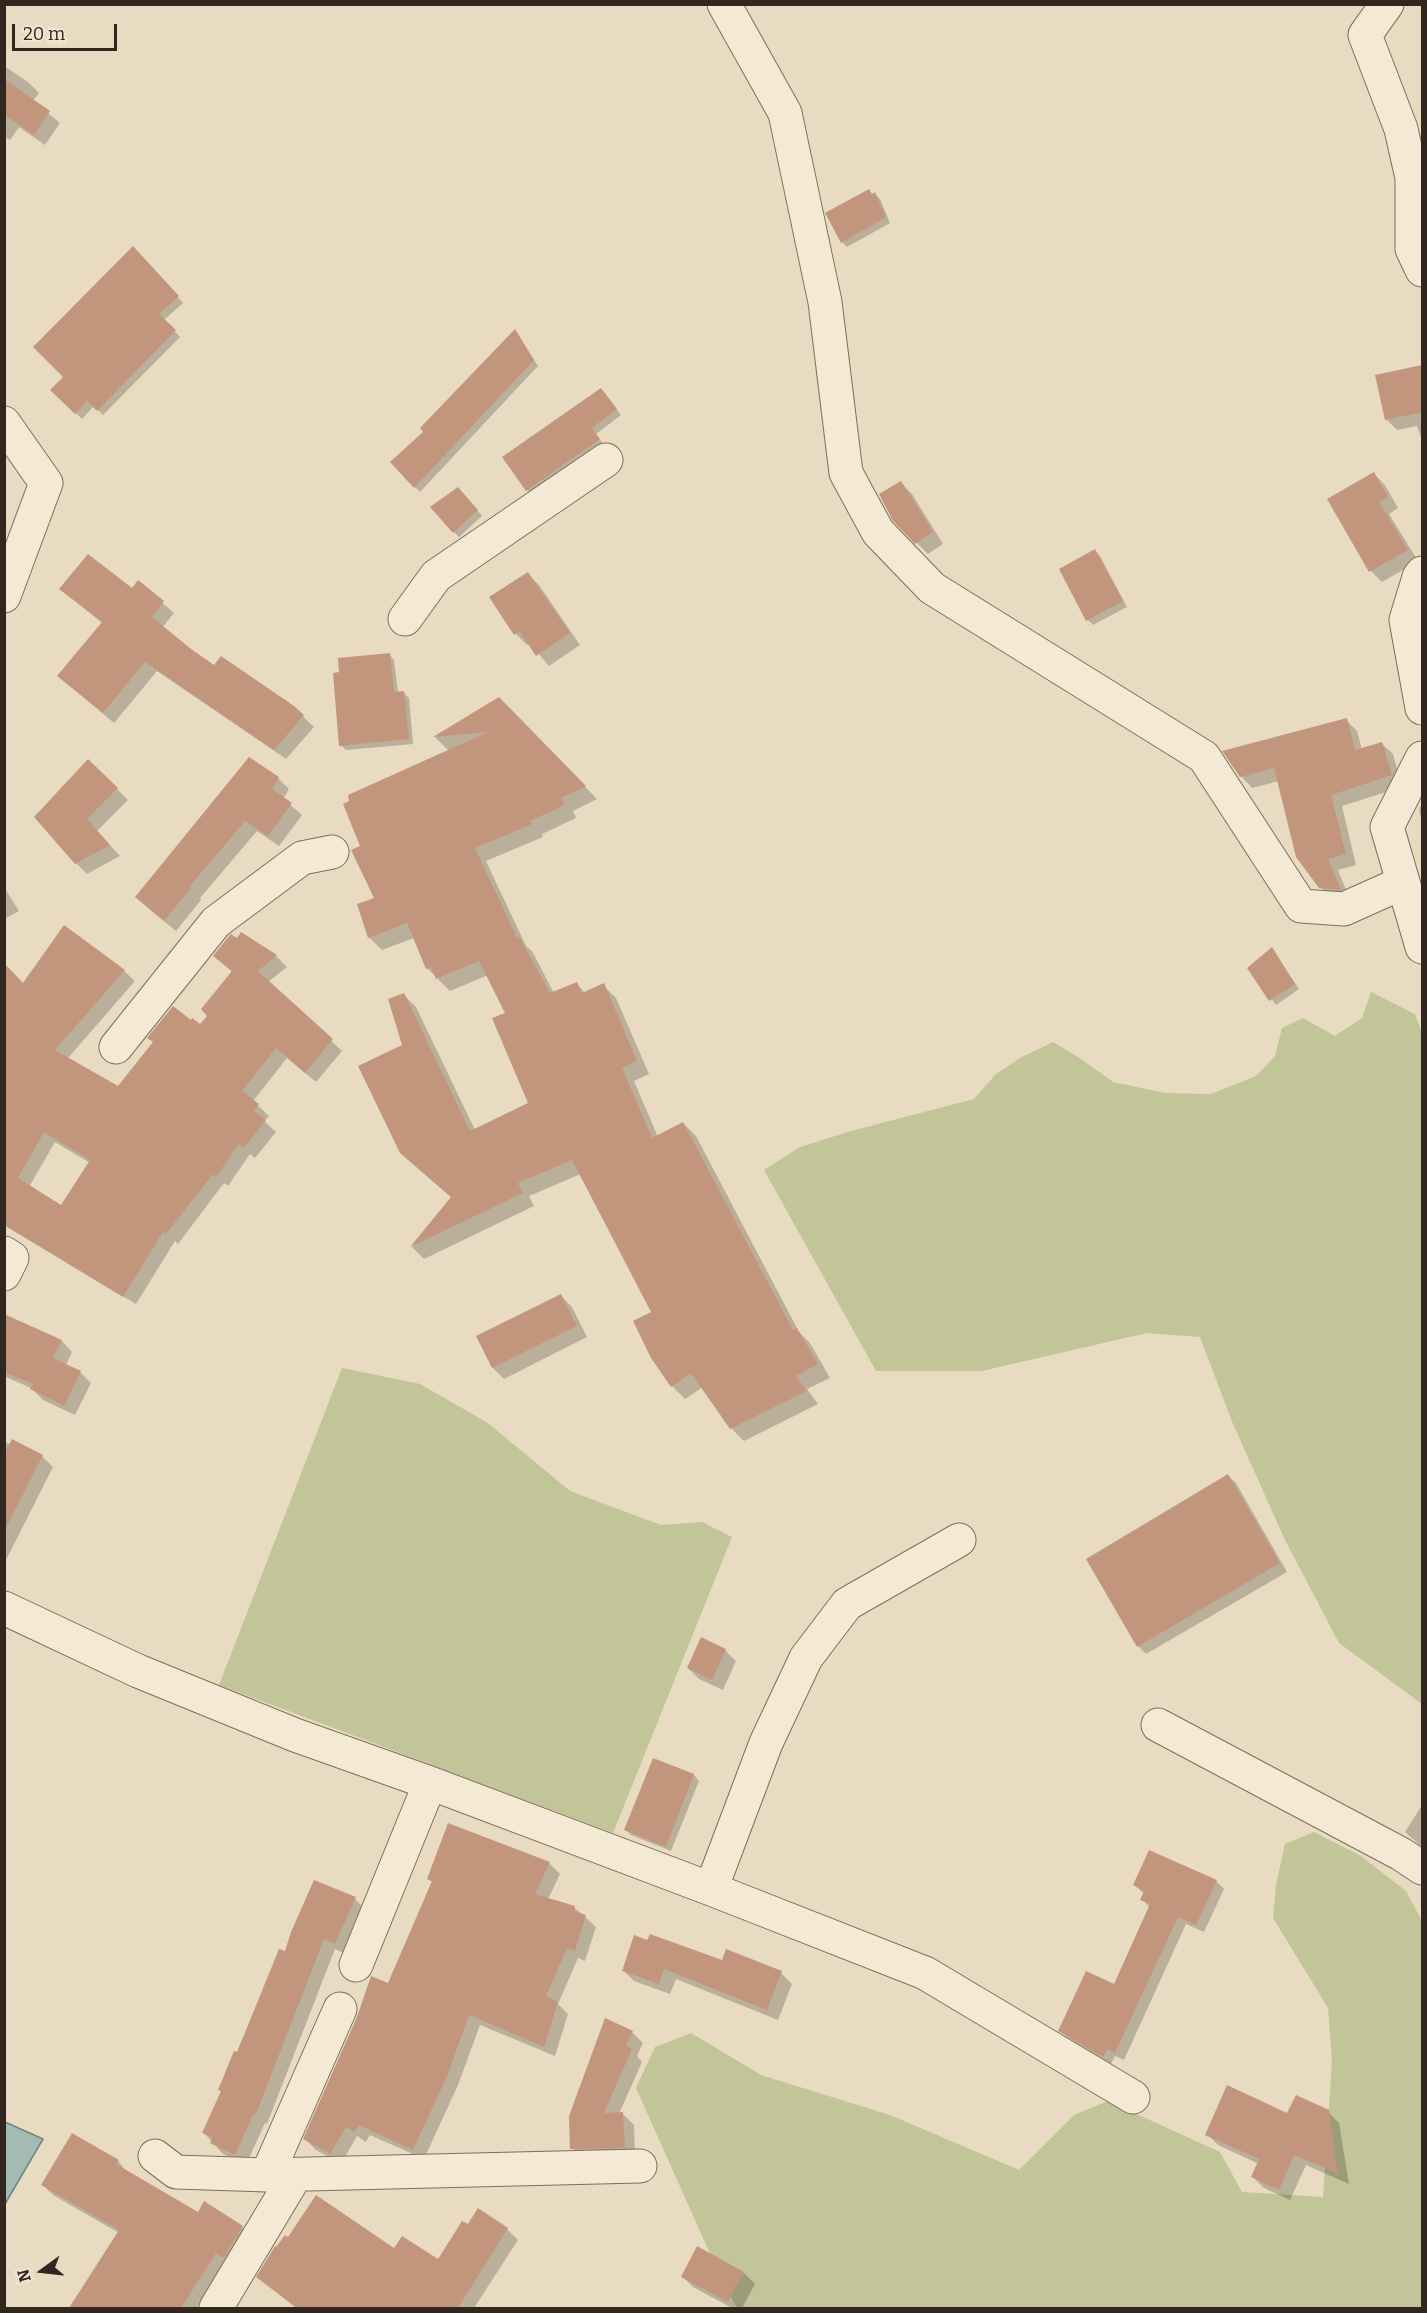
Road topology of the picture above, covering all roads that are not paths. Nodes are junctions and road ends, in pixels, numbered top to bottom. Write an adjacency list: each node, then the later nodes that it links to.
1 (724, 4): 12 (street)
2 (1387, 4): 3 (street)
3 (1422, 270)
4 (4, 423): 7 (street)
5 (606, 460): 8 (street)
6 (1422, 573): 9 (street)
7 (4, 596)
8 (405, 619)
9 (1422, 708)
10 (1422, 758): 12 (street)
11 (332, 852): 14 (street)
12 (1402, 883): 13 (street)
13 (1422, 947)
14 (116, 1047)
15 (4, 1253): 16 (street)
16 (4, 1274)
17 (959, 1540): 22 (street)
18 (4, 1608): 20 (street)
19 (1158, 1725): 21 (street)
20 (430, 1783): 22 (street); 23 (street)
21 (1422, 1868)
22 (711, 1889): 25 (street)
23 (356, 1965)
24 (340, 2008): 28 (street)
25 (1133, 2097)
26 (155, 2156): 28 (street)
27 (640, 2166): 28 (street)
28 (281, 2175): 29 (street)
29 (216, 2308)

